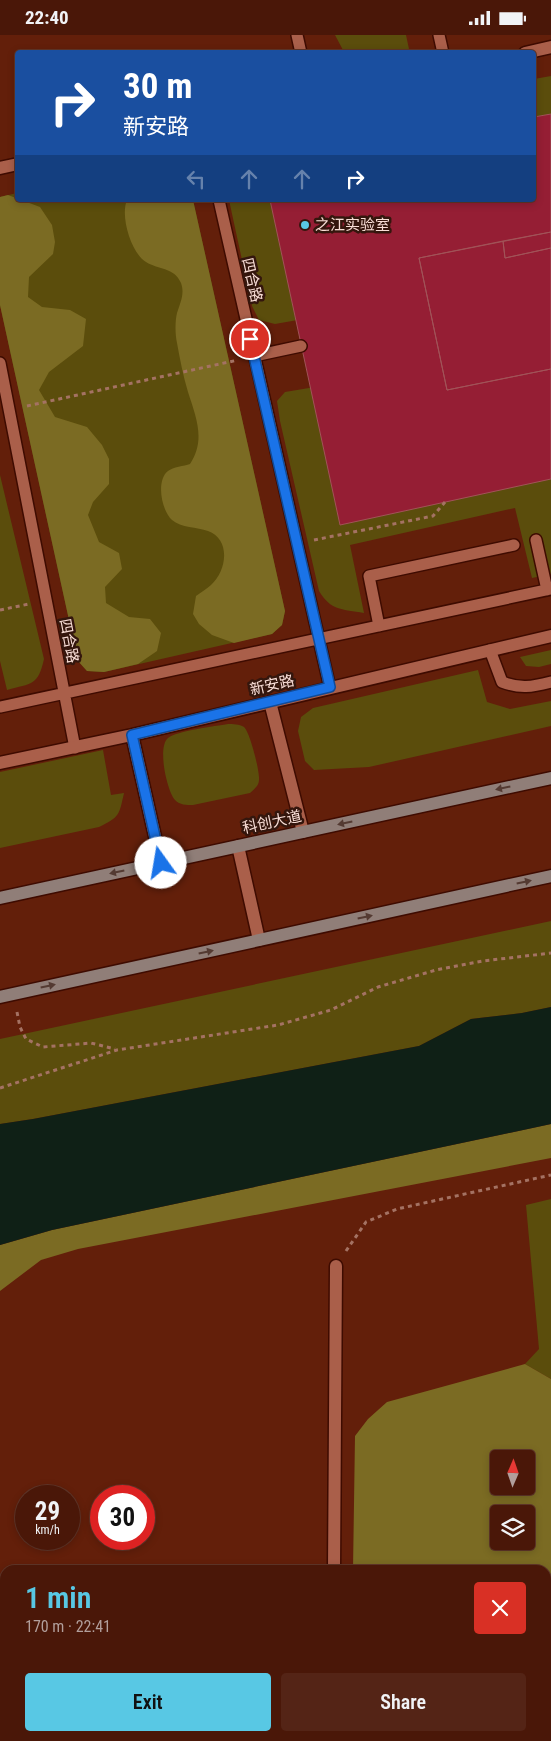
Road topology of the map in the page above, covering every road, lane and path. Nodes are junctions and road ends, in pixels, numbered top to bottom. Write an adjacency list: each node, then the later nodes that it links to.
1 (297, 35): 4 (lane)
2 (438, 35): 5 (lane)
3 (551, 47): 6 (street)
4 (300, 50)
5 (441, 50)
6 (536, 50)
7 (15, 165): 8 (street)
8 (0, 168)
9 (219, 202): 11 (lane, 四合路)
10 (301, 347): 11 (lane)
11 (254, 356): 13 (path); 16 (lane, 四合路)
12 (0, 363): 13 (lane, 四合路)
13 (6, 416): 19 (lane, 四合路)
14 (445, 502): 16 (path)
15 (536, 540): 18 (lane)
16 (297, 543): 23 (lane, 四合路)
17 (514, 545): 21 (lane)
18 (549, 590): 21 (lane)
19 (46, 600): 20 (path); 27 (lane, 四合路)
20 (0, 610)
21 (379, 626): 23 (lane)
22 (551, 636): 24 (street, 新安路)
23 (319, 639): 26 (lane, 四合路); 27 (lane)
24 (490, 650): 25 (lane); 26 (street, 新安路)
25 (551, 682)
26 (330, 687): 28 (street, 新安路)
27 (64, 693): 29 (lane); 31 (lane, 四合路)
28 (270, 701): 30 (street, 新安路); 34 (street)
29 (0, 706)
30 (132, 735): 31 (street, 新安路); 36 (street)
31 (75, 748): 32 (street, 新安路)
32 (0, 763)
33 (551, 777): 34 (main road, 科创大道, one-way to 34)
34 (303, 832): 35 (main road, 科创大道)
35 (238, 846): 36 (main road, 科创大道); 39 (street)
36 (161, 863): 38 (main road, 科创大道, one-way to 38)
37 (551, 877): 39 (main road, one-way to 37)
38 (0, 898)
39 (258, 940): 41 (main road, one-way to 39)
40 (551, 953): 43 (path)
41 (14, 994): 42 (main road); 43 (path)
42 (0, 997)
43 (117, 1050): 44 (path)
44 (0, 1088)
45 (551, 1175): 46 (path)
46 (336, 1266): 47 (street)
47 (334, 1565)

